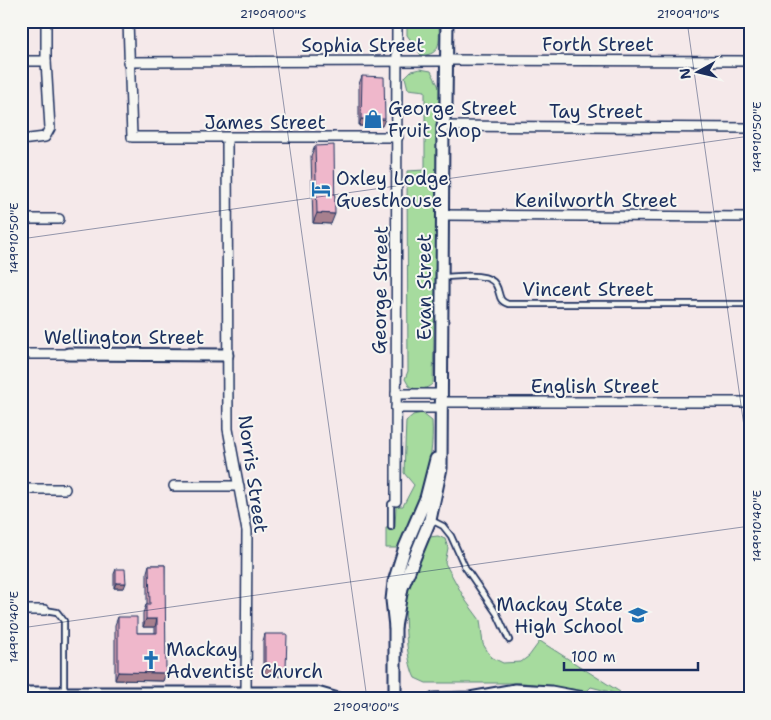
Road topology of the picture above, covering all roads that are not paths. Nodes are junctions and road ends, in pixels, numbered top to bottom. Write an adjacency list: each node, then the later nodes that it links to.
1 (46, 21): 6 (street)
2 (128, 21): 10 (street)
3 (398, 21): 7 (street, George Street)
4 (447, 21): 8 (street, Evan Street)
5 (21, 61): 6 (street)
6 (46, 61): 15 (street)
7 (398, 61): 8 (street, Sophia Street); 10 (street, Sophia Street); 13 (street, George Street)
8 (447, 61): 9 (street, Forth Street); 11 (street, Evan Street)
9 (750, 61)
10 (128, 62): 14 (street, James Street)
11 (443, 126): 12 (street, Tay Street); 16 (street, Evan Street)
12 (750, 128)
13 (398, 137): 14 (street, James Street); 25 (street, George Street)
14 (227, 139): 24 (street, Norris Street)
15 (21, 140)
16 (442, 215): 17 (street, Kenilworth Street); 20 (street, Evan Street)
17 (750, 217)
18 (59, 219): 19 (street)
19 (21, 220)
20 (442, 277): 21 (lane, Vincent Street); 26 (street, Evan Street)
21 (750, 304)
22 (21, 354): 23 (street, Wellington Street)
23 (68, 354): 24 (street, Wellington Street)
24 (227, 355): 30 (street, Norris Street)
25 (396, 394): 26 (street); 28 (street, George Street)
26 (441, 402): 27 (street, English Street); 28 (street); 34 (street, Evan Street)
27 (750, 402)
28 (396, 408): 33 (street, George Street)
29 (174, 486): 30 (street)
30 (239, 486): 42 (street, Norris Street)
31 (21, 489): 32 (street)
32 (65, 489)
33 (396, 501): 35 (lane, George Street)
34 (424, 517): 38 (lane); 45 (street)
35 (391, 527)
36 (21, 610): 37 (street)
37 (45, 610): 40 (lane)
38 (509, 640)
39 (21, 693): 40 (street)
40 (64, 693): 41 (street)
41 (126, 696): 42 (street)
42 (246, 696): 44 (street)
43 (472, 698): 46 (street); 47 (street)
44 (338, 699)
45 (395, 699)
46 (434, 699)
47 (588, 699)

